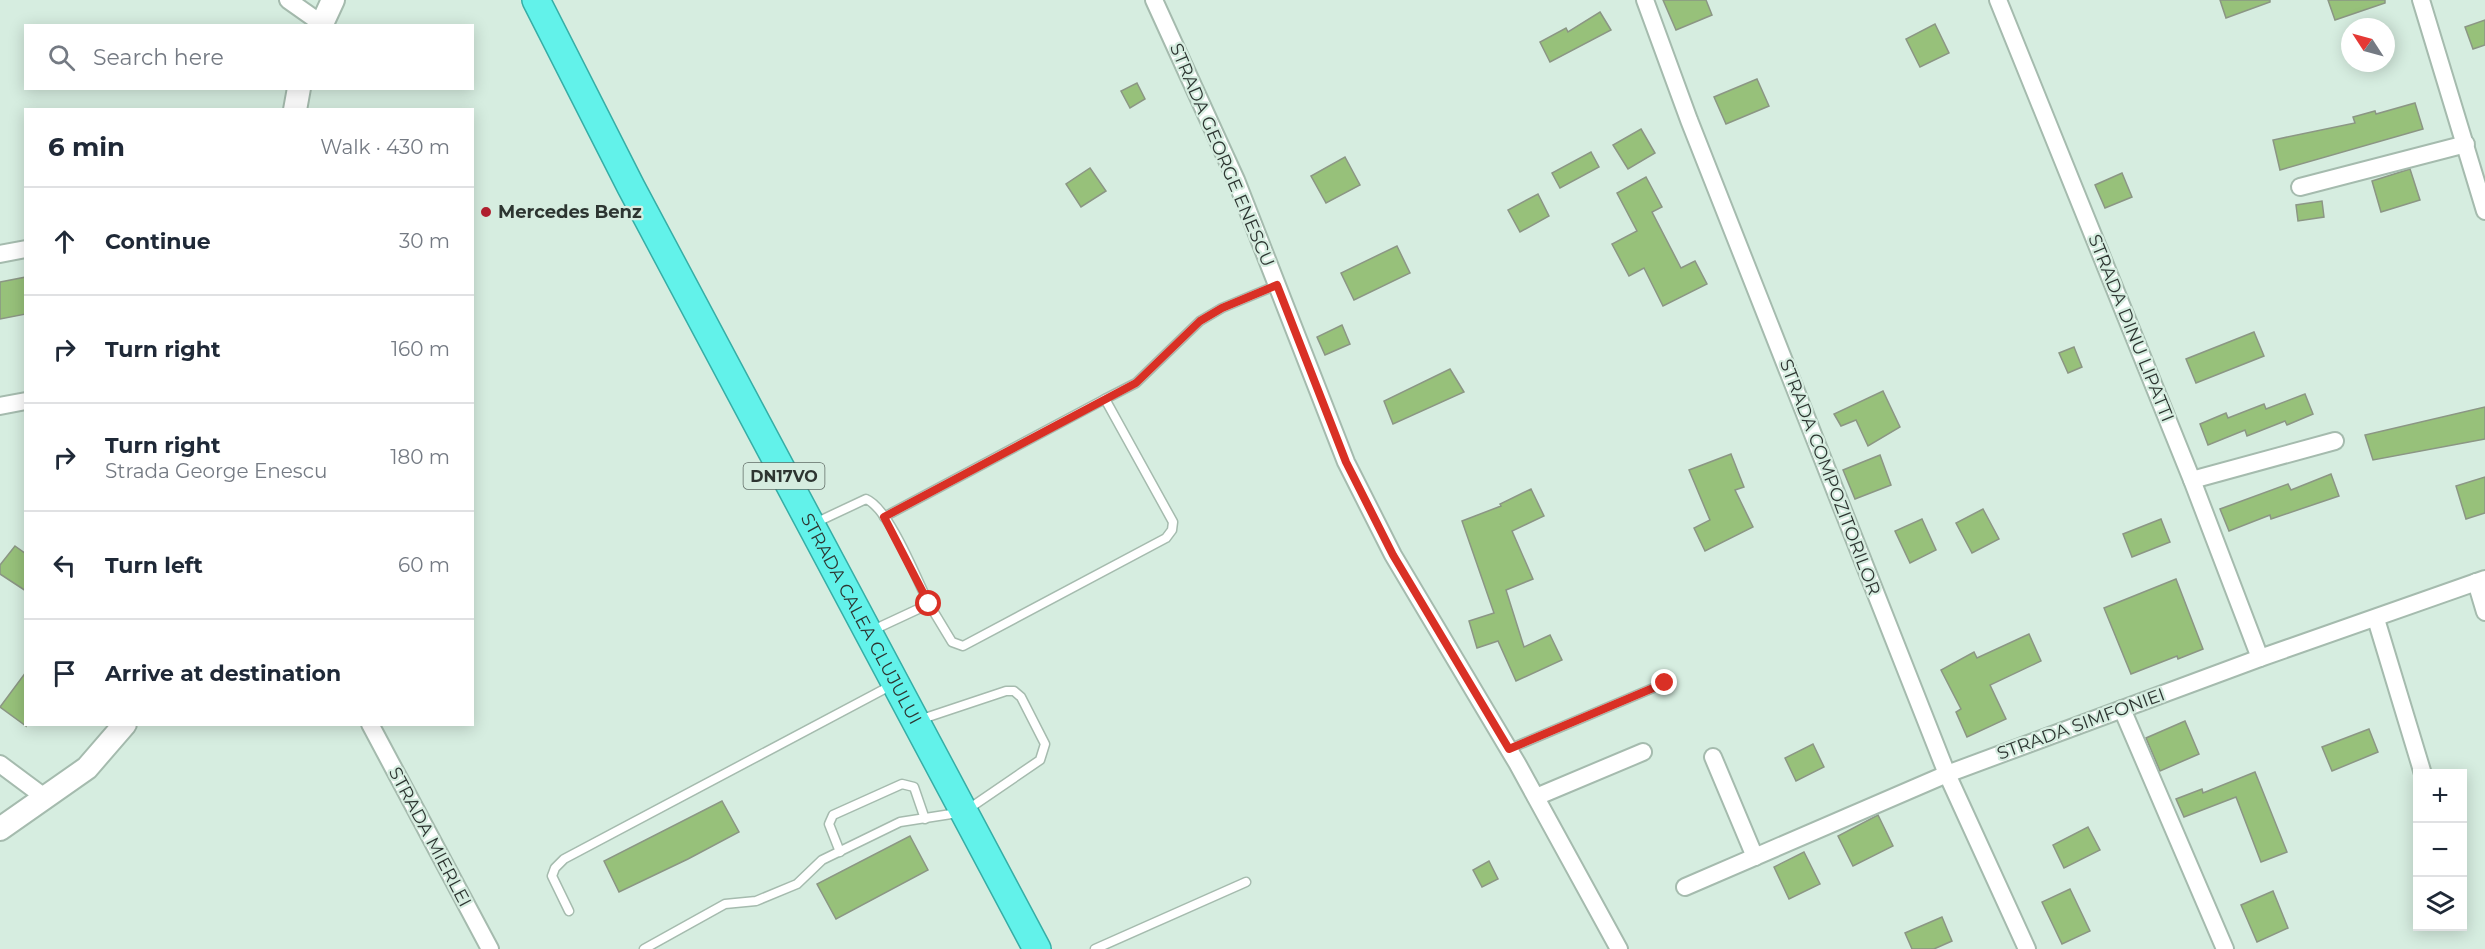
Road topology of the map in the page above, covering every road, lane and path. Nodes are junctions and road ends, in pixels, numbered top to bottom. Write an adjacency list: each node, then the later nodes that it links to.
1 (288, 0): 8 (street)
2 (333, 0): 9 (main road)
3 (536, 0): 24 (highway, STRADA CALEA CLUJULUI / DN17VO)
4 (1154, 0): 17 (street, STRADA GEORGE ENESCU)
5 (1645, 0): 42 (street, STRADA COMPOZITORILOR)
6 (1998, 0): 22 (street, STRADA DINU LIPATTI)
7 (2421, 0): 12 (street)
8 (321, 24)
9 (322, 24)
10 (300, 90): 11 (main road)
11 (295, 108)
12 (2466, 144): 13 (street); 14 (street)
13 (2300, 187)
14 (2485, 211)
15 (24, 249): 16 (street)
16 (0, 254)
17 (1277, 285): 18 (lane); 37 (street, STRADA GEORGE ENESCU)
18 (1105, 399): 23 (lane); 26 (lane)
19 (24, 401): 20 (street)
20 (0, 406)
21 (2336, 441): 22 (street)
22 (2192, 480): 30 (street, STRADA DINU LIPATTI)
23 (884, 517): 24 (lane); 26 (lane)
24 (810, 525): 29 (highway, STRADA CALEA CLUJULUI / DN17VO)
25 (2480, 581): 27 (street); 28 (street, STRADA SIMFONIEI)
26 (929, 604): 29 (lane)
27 (2485, 612)
28 (2376, 619): 30 (street, STRADA SIMFONIEI); 41 (street)
29 (867, 632): 31 (highway, STRADA CALEA CLUJULUI / DN17VO)
30 (2260, 658): 33 (street, STRADA SIMFONIEI)
31 (895, 683): 34 (highway, STRADA CALEA CLUJULUI / DN17VO); 52 (lane)
32 (1665, 683): 37 (lane)
33 (2122, 709): 42 (street, STRADA SIMFONIEI); 59 (street)
34 (915, 721): 45 (highway, STRADA CALEA CLUJULUI / DN17VO); 45 (lane)
35 (123, 726): 44 (main road)
36 (371, 726): 53 (street, STRADA MIERLEI)
37 (1509, 749): 43 (street, STRADA GEORGE ENESCU)
38 (1642, 752): 43 (street)
39 (1713, 757): 49 (street)
40 (0, 764): 44 (street)
41 (2421, 769)
42 (1947, 774): 49 (street, STRADA SIMFONIEI); 58 (street, STRADA COMPOZITORILOR)
43 (1536, 797): 57 (street, STRADA GEORGE ENESCU)
44 (47, 799): 47 (main road)
45 (964, 812): 46 (lane); 55 (highway, STRADA CALEA CLUJULUI / DN17VO)
46 (925, 819): 48 (lane); 48 (lane)
47 (0, 829)
48 (840, 852): 54 (lane)
49 (1755, 857): 51 (street, STRADA SIMFONIEI)
50 (1246, 882): 56 (lane)
51 (1685, 887)
52 (569, 911)
53 (490, 949)
54 (644, 949)
55 (1037, 949)
56 (1095, 949)
57 (1619, 949)
58 (2027, 949)
59 (2225, 949)

